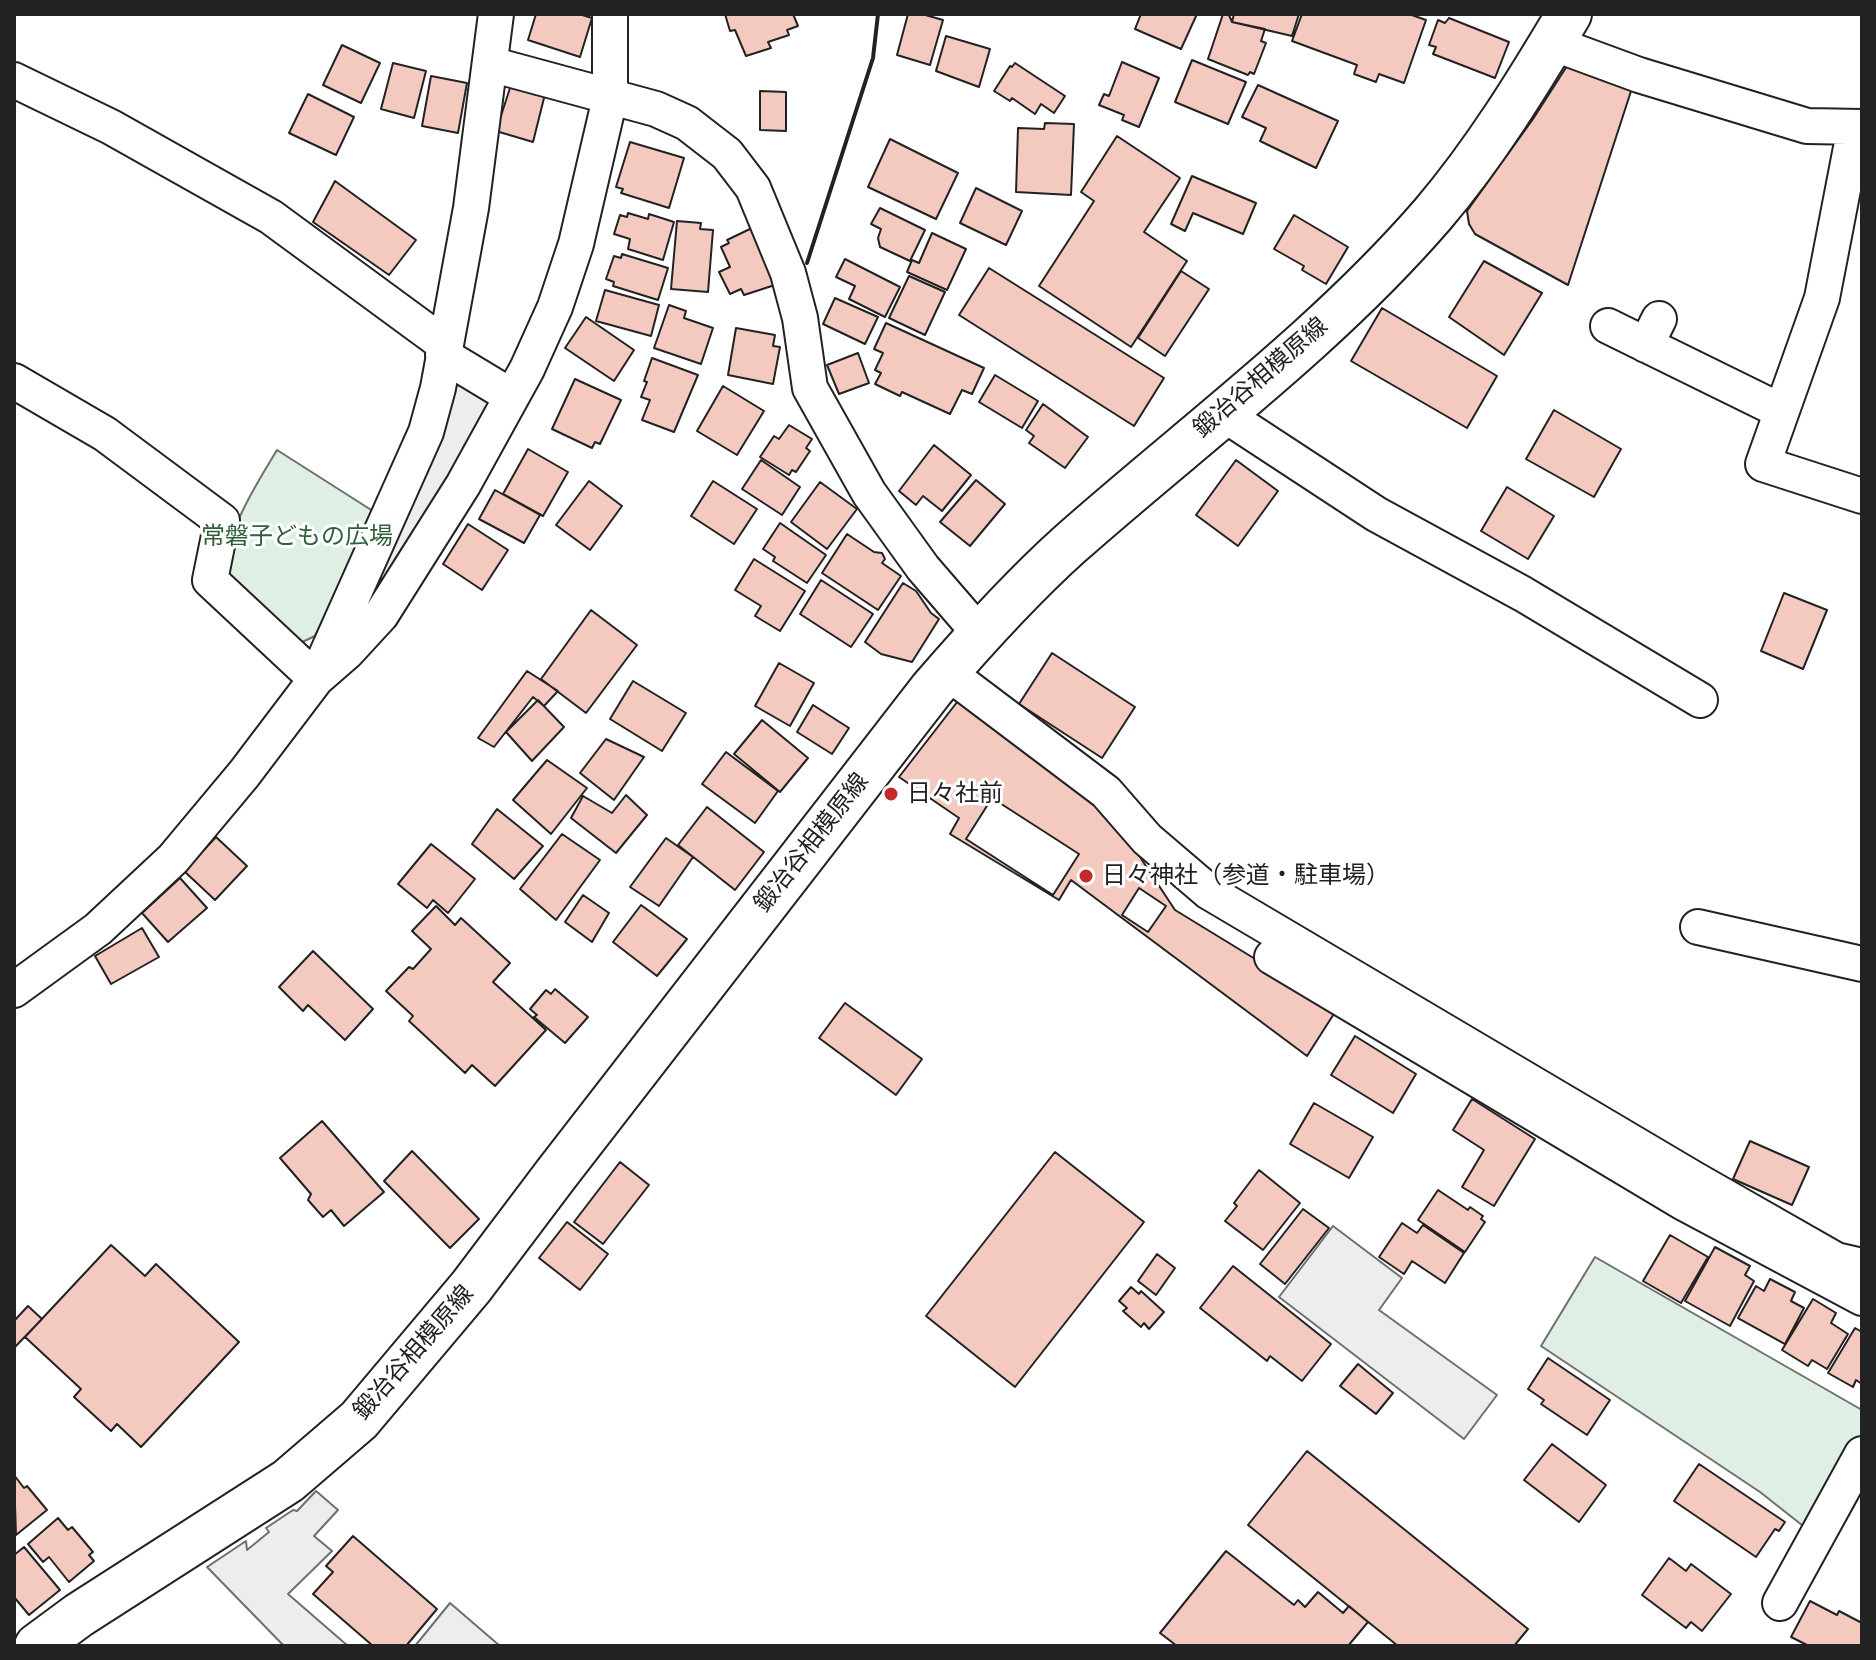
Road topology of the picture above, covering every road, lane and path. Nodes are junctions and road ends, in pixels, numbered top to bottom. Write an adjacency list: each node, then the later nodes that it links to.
1 (496, 14): 4 (street)
2 (610, 14): 6 (street)
3 (1560, 28): 7 (street); 13 (main road, 鍛冶谷相模原線)
4 (490, 64): 6 (street); 9 (street)
5 (14, 80): 9 (street)
6 (610, 98): 11 (street); 15 (street)
7 (1859, 127): 12 (street)
8 (1608, 326): 12 (street)
9 (444, 350): 11 (street); 17 (street)
10 (14, 381): 17 (street)
11 (511, 396): 17 (street)
12 (1781, 411): 14 (street)
13 (1222, 413): 15 (main road, 鍛冶谷相模原線); 18 (street)
14 (1862, 496)
15 (980, 634): 16 (main road, 鍛冶谷相模原線)
16 (947, 672): 22 (street); 25 (main road, 鍛冶谷相模原線)
17 (316, 679): 21 (street)
18 (1700, 700)
19 (1698, 927): 20 (street)
20 (1862, 964)
21 (14, 990)
22 (1860, 1282)
23 (1862, 1454): 24 (street)
24 (1780, 1603)
25 (37, 1646)

